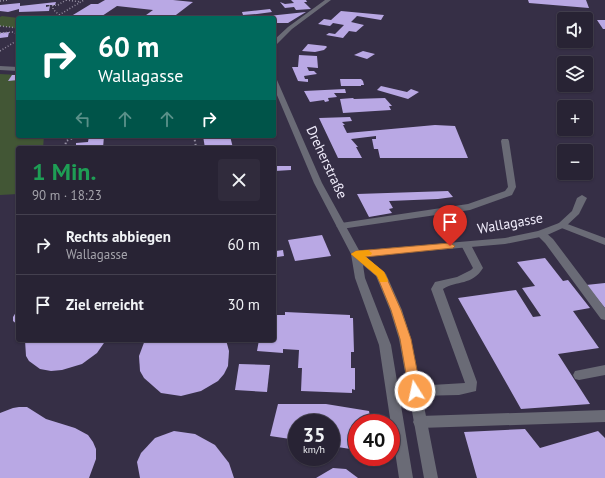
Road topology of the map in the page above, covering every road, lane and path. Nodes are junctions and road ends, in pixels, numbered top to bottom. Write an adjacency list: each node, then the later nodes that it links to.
1 (9, 0): 5 (path)
2 (65, 0): 6 (path); 7 (path)
3 (84, 0): 6 (path)
4 (328, 0): 15 (street)
5 (0, 1)
6 (81, 2): 9 (path)
7 (53, 5): 8 (path); 9 (path)
8 (49, 6)
9 (59, 15)
10 (0, 26): 11 (path)
11 (16, 28)
12 (0, 32): 13 (path)
13 (16, 34)
14 (16, 41): 16 (path)
15 (276, 41)
16 (0, 51)
17 (0, 68): 18 (street)
18 (16, 69)
19 (276, 85): 25 (street, Dreherstraße)
20 (74, 138): 22 (path)
21 (505, 141): 25 (street)
22 (65, 146)
23 (582, 198): 24 (street, Wallagasse)
24 (562, 224): 26 (street, Wallagasse); 27 (street)
25 (341, 226): 29 (street, Dreherstraße)
26 (541, 234): 28 (street, Wallagasse); 30 (street)
27 (605, 242)
28 (466, 245): 29 (street, Wallagasse); 33 (street)
29 (356, 254): 33 (street, Dreherstraße); 36 (street, Dreherstraße)
30 (605, 316)
31 (605, 370): 32 (street)
32 (579, 375)
33 (415, 391): 35 (street, Dreherstraße)
34 (605, 416): 35 (street)
35 (420, 422): 37 (street, Dreherstraße)
36 (406, 478)
37 (431, 478)

